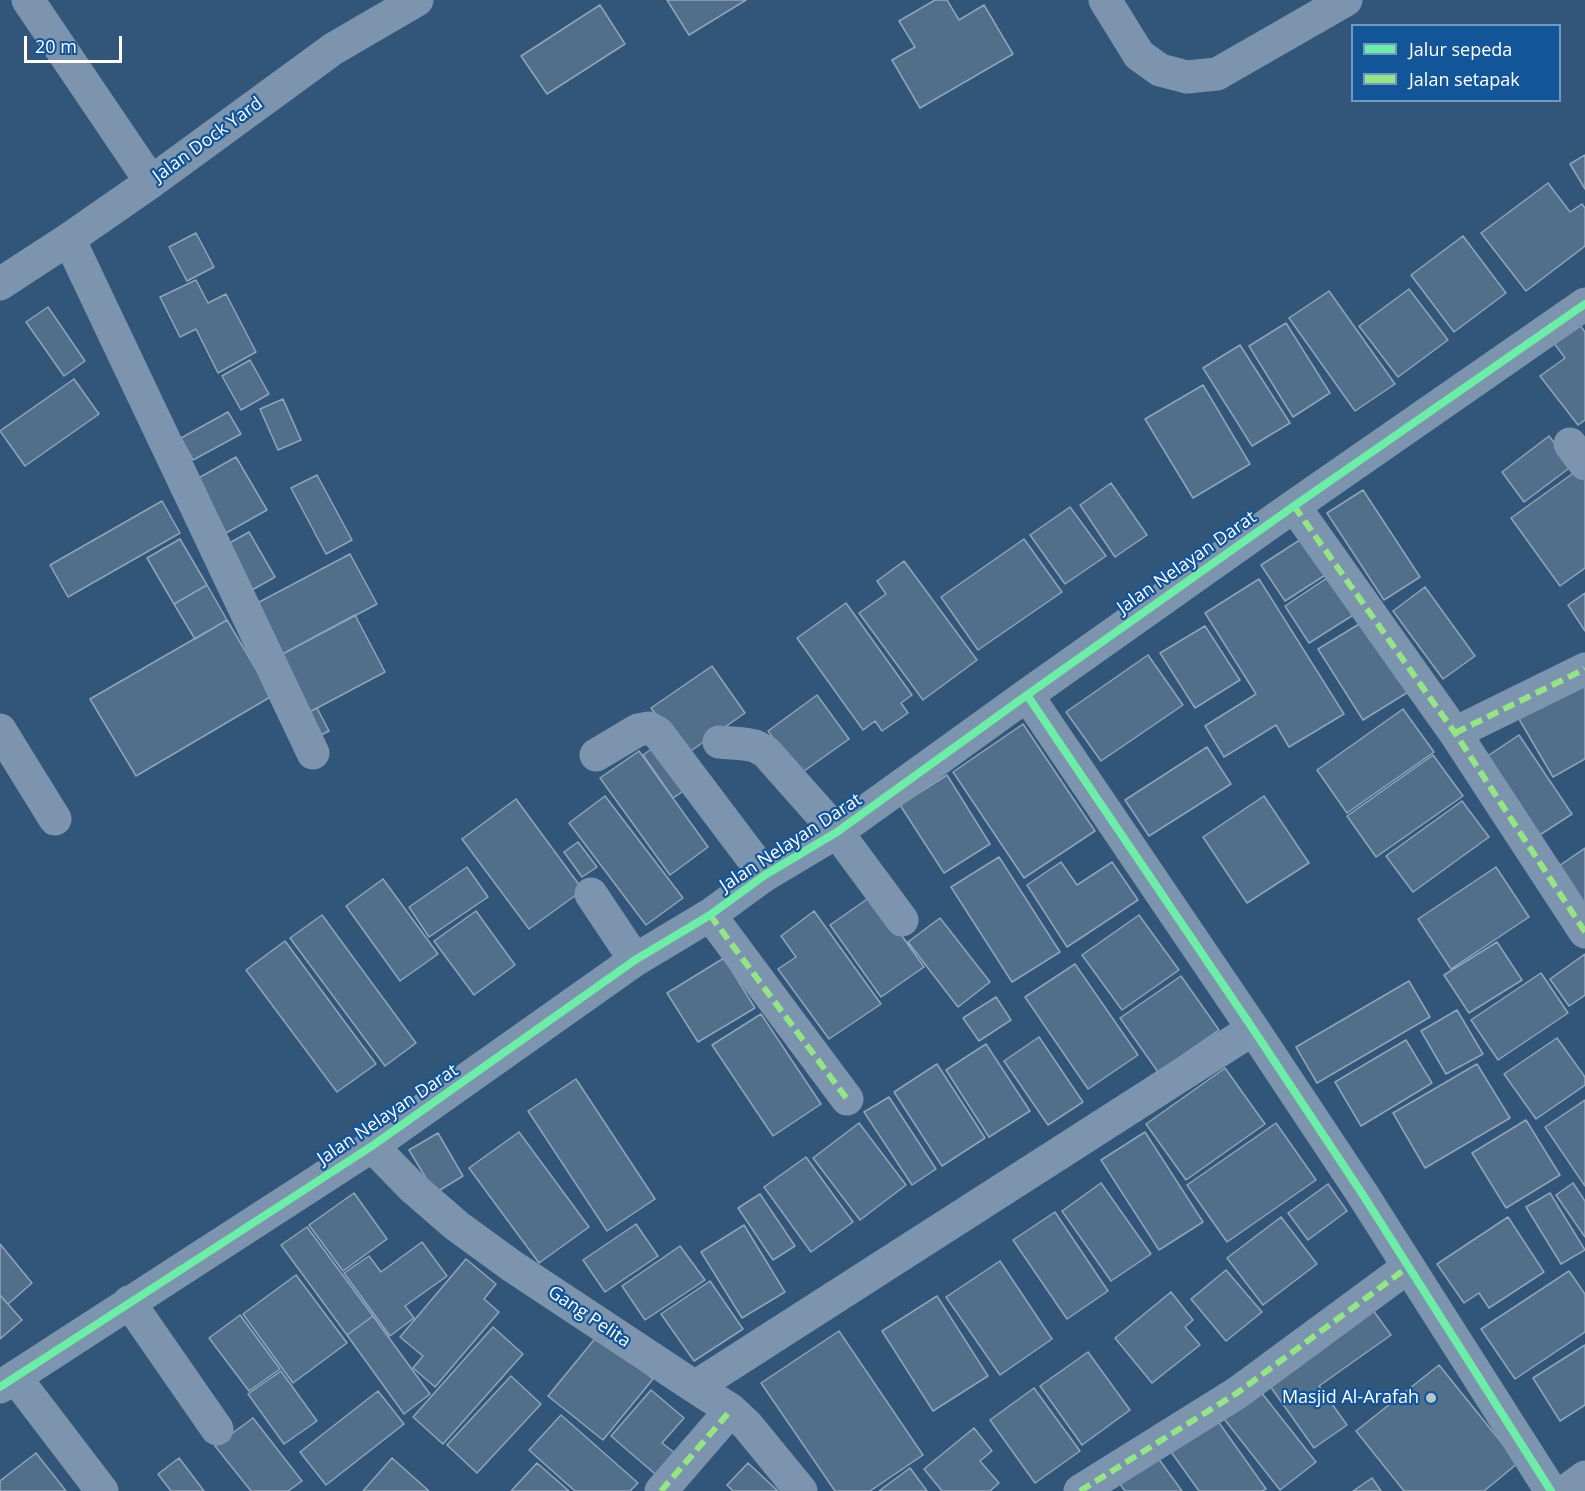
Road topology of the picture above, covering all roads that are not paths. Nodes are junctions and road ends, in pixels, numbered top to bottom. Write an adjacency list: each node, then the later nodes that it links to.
1 (28, 0): 5 (street)
2 (417, 0): 5 (street, Jalan Dock Yard)
3 (1106, 0): 4 (street)
4 (1346, 0)
5 (151, 182): 6 (street, Jalan Dock Yard)
6 (69, 239): 7 (street, Jalan Dock Yard); 15 (street)
7 (0, 284)
8 (1585, 304): 9 (street, Jalan Nelayan Darat)
9 (1294, 506): 11 (street, Jalan Nelayan Darat); 13 (street)
10 (1585, 669): 13 (street)
11 (1027, 695): 18 (street, Jalan Nelayan Darat); 25 (street)
12 (0, 730): 17 (street)
13 (1455, 733): 23 (street)
14 (718, 742): 18 (street)
15 (313, 753)
16 (596, 755): 19 (street)
17 (55, 819)
18 (837, 832): 19 (street, Jalan Nelayan Darat); 22 (street)
19 (765, 875): 21 (street, Jalan Nelayan Darat)
20 (591, 894): 24 (street)
21 (710, 915): 24 (street, Jalan Nelayan Darat); 26 (street)
22 (902, 920)
23 (1585, 932)
24 (635, 960): 27 (street, Jalan Nelayan Darat)
25 (1253, 1029): 28 (street); 31 (street)
26 (847, 1099)
27 (372, 1146): 29 (street, Jalan Nelayan Darat); 31 (street, Gang Pelita)
28 (1408, 1267): 38 (street); 39 (street)
29 (129, 1302): 30 (street, Jalan Nelayan Darat); 33 (street)
30 (7, 1382): 35 (street)
31 (695, 1387): 32 (street, Gang Pelita)
32 (731, 1410): 36 (street); 37 (street, Gang Pelita)
33 (217, 1429)
34 (1585, 1477): 40 (street)
35 (102, 1491)
36 (662, 1491)
37 (801, 1491)
38 (1080, 1491)
39 (1551, 1491)
40 (1566, 1491)

